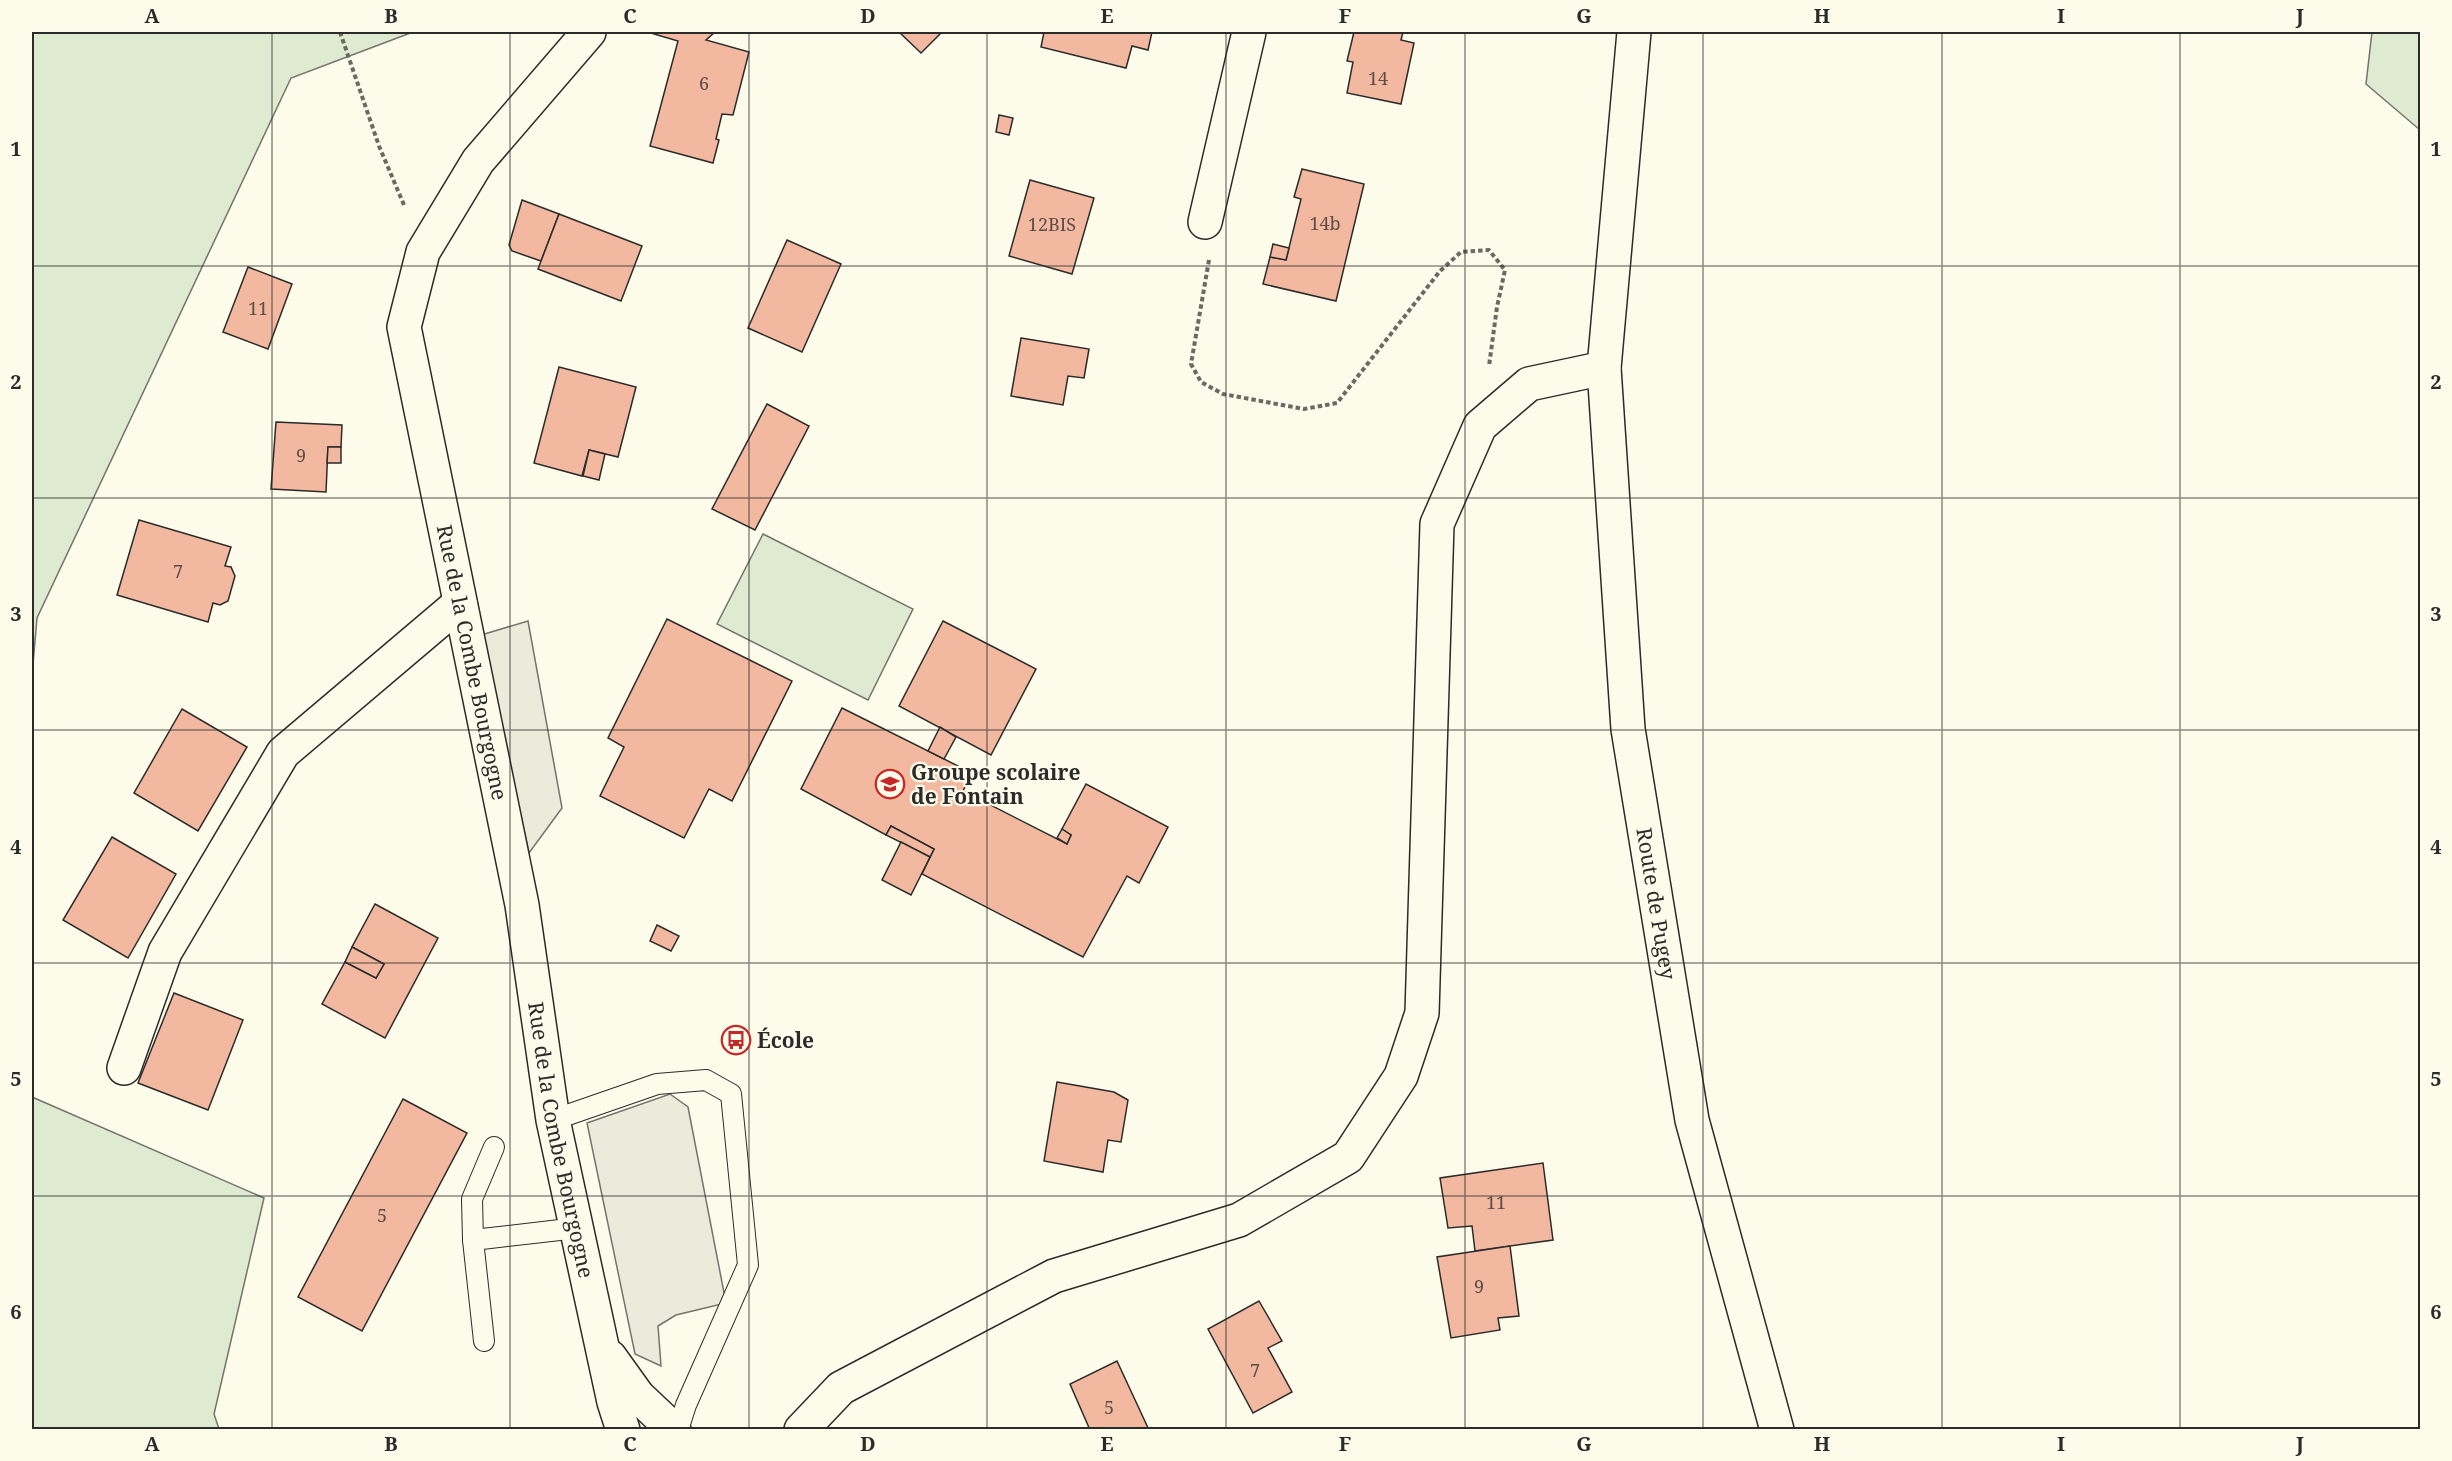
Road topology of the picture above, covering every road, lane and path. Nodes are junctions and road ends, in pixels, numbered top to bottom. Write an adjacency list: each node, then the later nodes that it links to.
1 (340, 32): 6 (path)
2 (589, 32): 6 (street, Rue de la Combe Bourgogne)
3 (1249, 32): 5 (street)
4 (1634, 32): 7 (street, Route de Pugey)
5 (1205, 222): 8 (path)
6 (423, 252): 9 (street, Rue de la Combe Bourgogne)
7 (1604, 368): 8 (street); 20 (street, Route de Pugey)
8 (1499, 410): 19 (street)
9 (460, 603): 10 (street); 11 (street, Rue de la Combe Bourgogne)
10 (124, 1068)
11 (553, 1119): 13 (street, Rue de la Combe Bourgogne); 18 (lane)
12 (494, 1147): 14 (lane)
13 (577, 1228): 14 (lane); 16 (street, Rue de la Combe Bourgogne)
14 (473, 1240): 15 (lane)
15 (484, 1341)
16 (602, 1346): 17 (street, Rue de la Combe Bourgogne); 18 (street, Rue de la Combe Bourgogne)
17 (623, 1430)
18 (676, 1430)
19 (801, 1430)
20 (1777, 1430)

